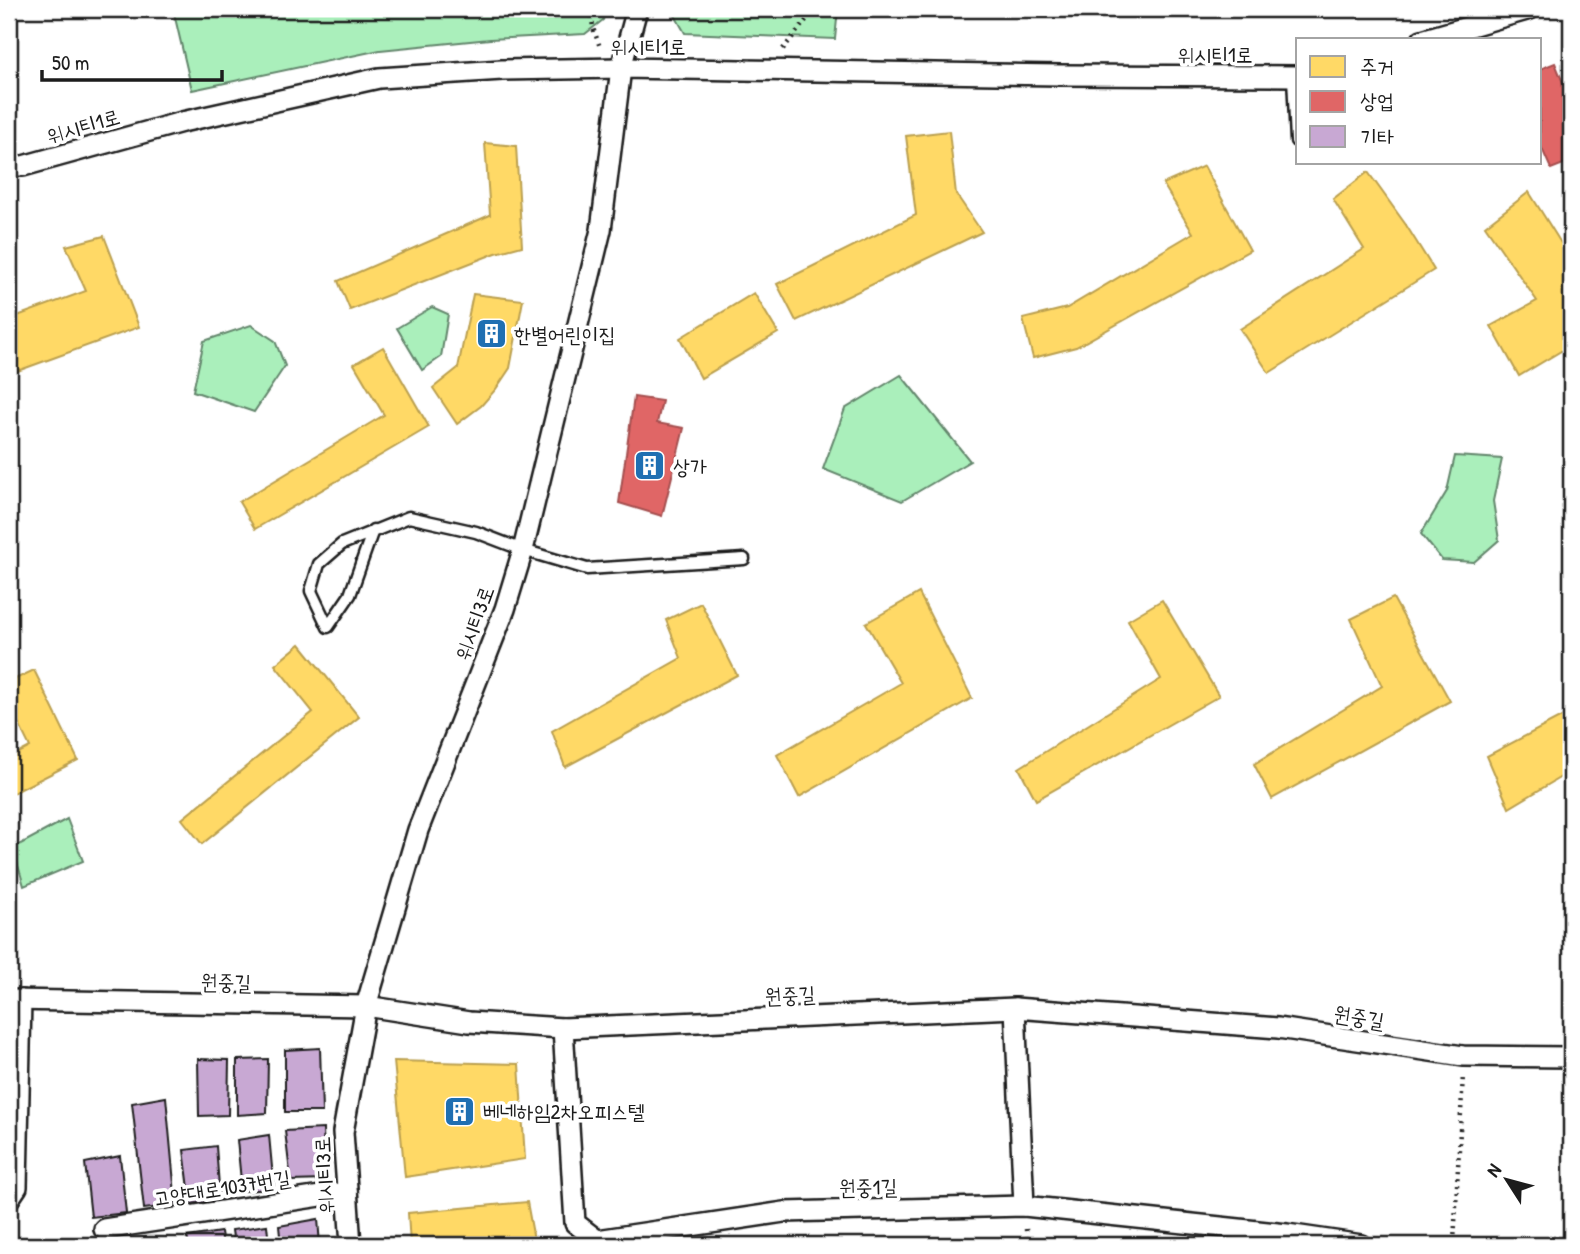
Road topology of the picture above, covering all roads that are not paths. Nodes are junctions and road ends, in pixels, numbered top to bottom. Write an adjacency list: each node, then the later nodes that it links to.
1 (637, 9): 4 (street, 위시티3로)
2 (1530, 9): 3 (street)
3 (1429, 38)
4 (621, 68): 5 (street, 위시티1로); 7 (street, 위시티1로); 9 (street, 위시티3로)
5 (1296, 76): 6 (lane)
6 (1296, 141)
7 (9, 166)
8 (373, 530): 8 (lane); 9 (lane)
9 (523, 550): 10 (lane); 12 (street, 위시티3로)
10 (744, 559)
11 (15, 1000): 12 (street, 원중길); 17 (street)
12 (366, 1006): 14 (street, 원중길); 16 (street, 위시티3로)
13 (1015, 1008): 14 (street, 원중길); 15 (street, 원중길); 18 (street)
14 (563, 1028): 18 (street, 원중1길)
15 (1571, 1057)
16 (347, 1192): 19 (street, 고양대로1037번길); 20 (street, 위시티3로)
17 (9, 1199)
18 (1024, 1206): 21 (street, 원중1길)
19 (104, 1229)
20 (351, 1245)
21 (1362, 1245)

